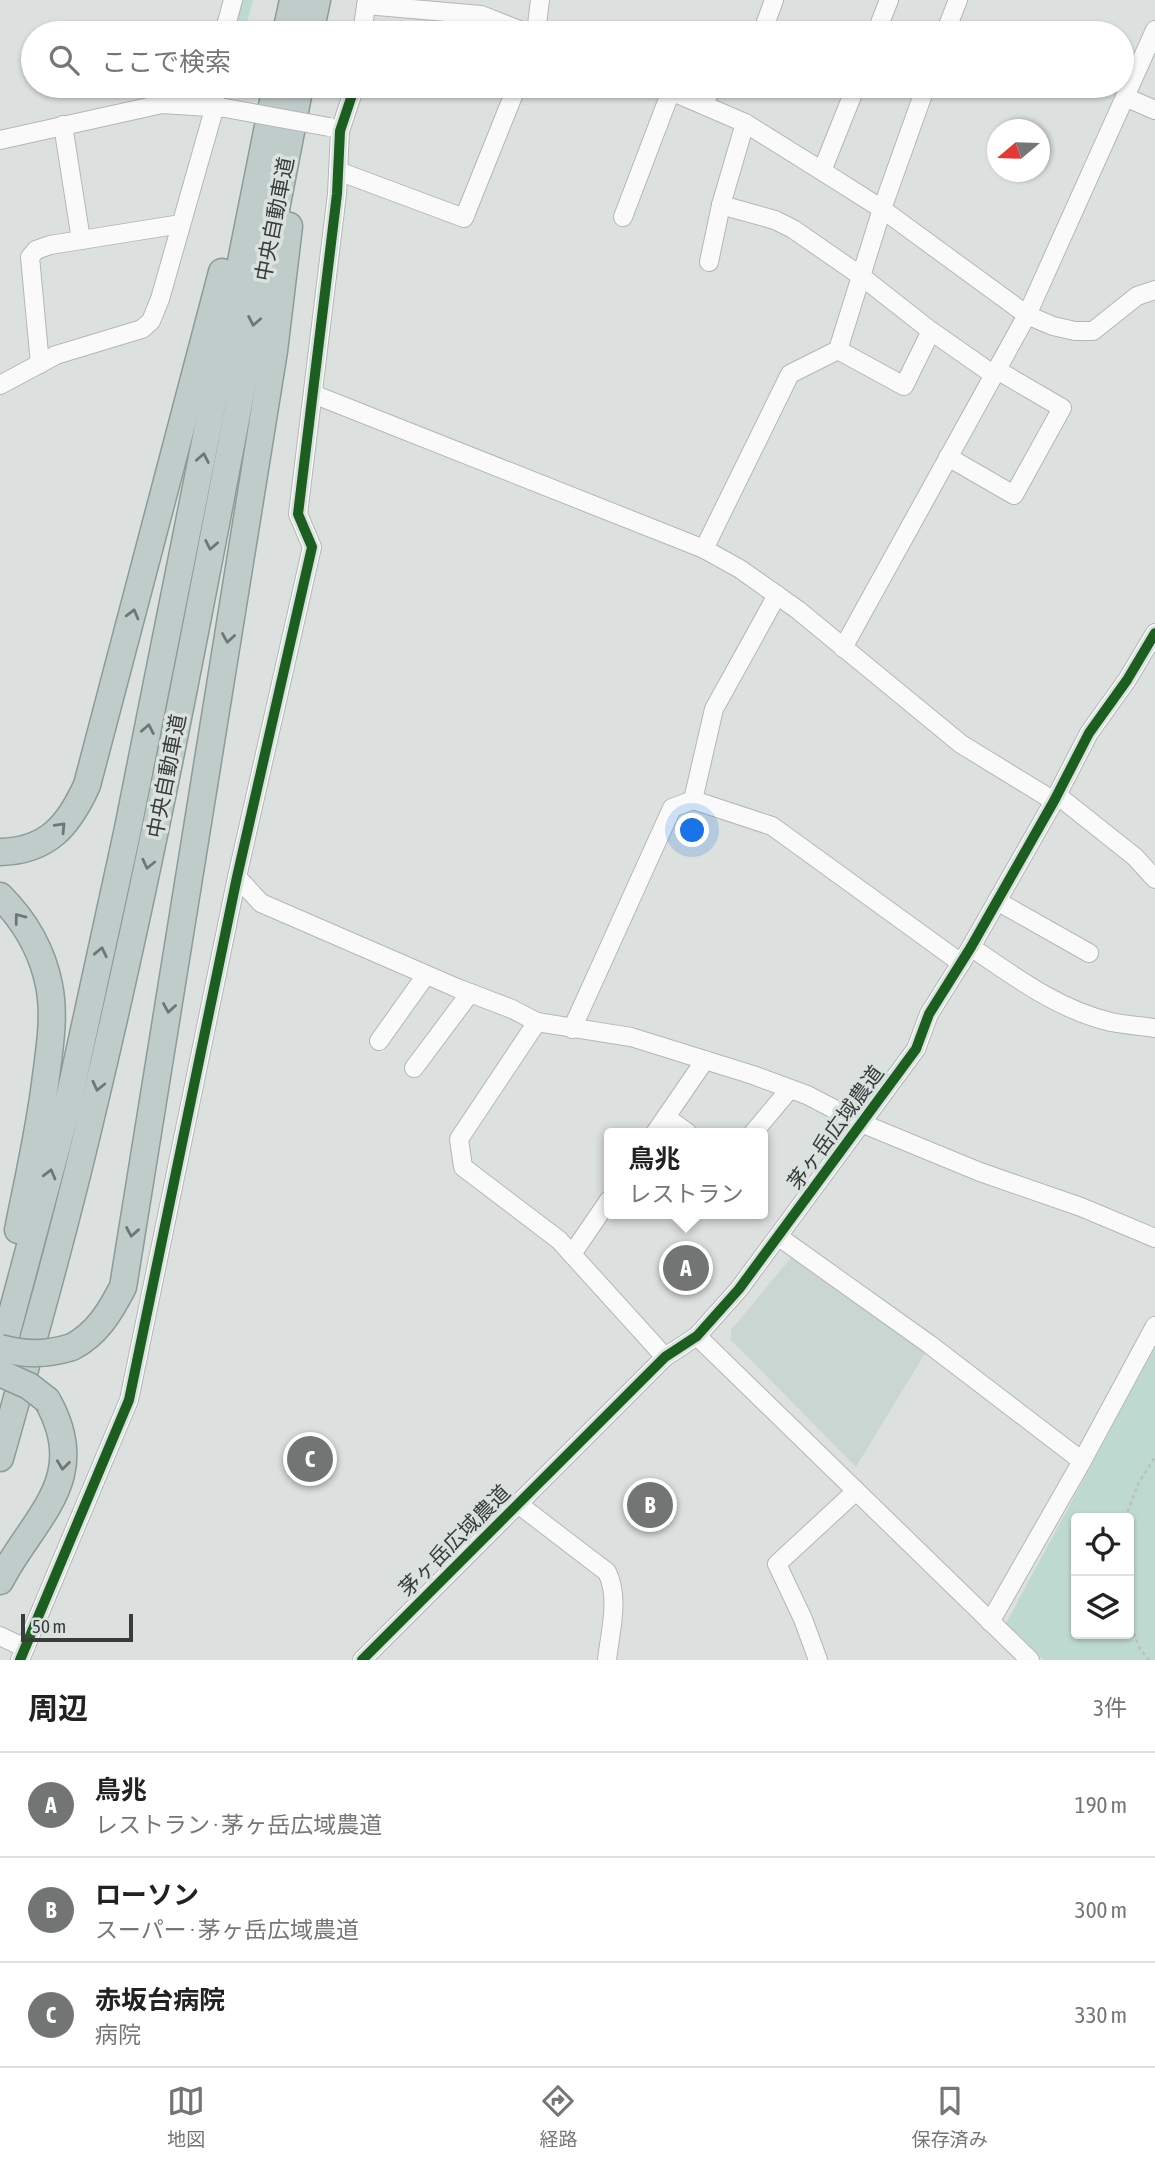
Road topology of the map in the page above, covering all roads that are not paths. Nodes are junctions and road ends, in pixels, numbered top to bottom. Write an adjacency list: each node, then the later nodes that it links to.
1 (233, 0): 8 (street)
2 (318, 0): 9 (highway)
3 (540, 0): 12 (street)
4 (774, 0): 13 (street)
5 (889, 0): 14 (street)
6 (958, 0): 15 (street)
7 (366, 2): 10 (street); 11 (street)
8 (227, 21)
9 (300, 21)
10 (364, 21)
11 (496, 21)
12 (538, 21)
13 (766, 21)
14 (881, 21)
15 (950, 21)
16 (1155, 30): 17 (street)
17 (1134, 77)
18 (218, 98): 33 (street)
19 (267, 98): 63 (highway, one-way to 19)
20 (274, 98): 94 (highway, 中央自動車道, one-way to 20)
21 (298, 98): 96 (highway, 中央自動車道, one-way to 96)
22 (306, 98): 92 (highway, one-way to 92, bridge)
23 (349, 98): 37 (street)
24 (512, 98): 39 (street)
25 (662, 98): 43 (street)
26 (690, 98): 32 (street)
27 (702, 98): 32 (street)
28 (851, 98): 40 (street)
29 (922, 98): 42 (street)
30 (1125, 98): 49 (street)
31 (1127, 98): 34 (street)
32 (697, 101): 35 (street)
33 (220, 106): 36 (street); 37 (street, bridge); 44 (street)
34 (1155, 110)
35 (745, 123): 40 (street); 41 (street)
36 (63, 125): 38 (street); 45 (street)
37 (335, 129): 39 (street)
38 (0, 140)
39 (338, 170): 55 (street)
40 (822, 171): 42 (street)
41 (722, 205): 46 (street); 47 (street)
42 (882, 209): 47 (street); 49 (street)
43 (623, 217)
44 (181, 224): 45 (street); 52 (street)
45 (81, 240): 52 (street)
46 (709, 262)
47 (861, 276): 50 (street); 51 (street)
48 (1155, 289): 49 (street)
49 (1027, 315): 53 (street)
50 (931, 331): 51 (street); 53 (street)
51 (838, 350): 57 (street)
52 (40, 364): 54 (street)
53 (995, 372): 56 (street); 56 (street)
54 (0, 385)
55 (313, 394): 57 (street); 64 (street)
56 (948, 457): 60 (street)
57 (704, 549): 58 (street)
58 (777, 595): 60 (street); 62 (street)
59 (1155, 633): 61 (street, 茅ヶ岳広域農道)
60 (843, 648): 61 (street)
61 (1055, 798): 65 (street); 67 (street, 茅ヶ岳広域農道)
62 (693, 800): 70 (street); 75 (street)
63 (0, 852)
64 (237, 877): 71 (street); 102 (street)
65 (1155, 879)
66 (0, 897): 89 (highway, one-way to 66)
67 (997, 901): 68 (street, 茅ヶ岳広域農道); 69 (street)
68 (971, 947): 70 (street, 茅ヶ岳広域農道); 74 (street)
69 (1089, 953)
70 (961, 963): 81 (street, 茅ヶ岳広域農道)
71 (426, 975): 72 (street); 76 (street)
72 (470, 993): 73 (street); 78 (street)
73 (537, 1022): 75 (street); 88 (street)
74 (1155, 1028)
75 (572, 1029): 77 (street)
76 (379, 1041)
77 (705, 1060): 79 (street); 80 (street)
78 (414, 1068)
79 (790, 1089): 81 (street); 84 (street)
80 (666, 1117): 82 (street); 83 (street)
81 (861, 1122): 86 (street, 茅ヶ岳広域農道); 87 (street)
82 (658, 1128)
83 (681, 1128)
84 (757, 1128)
85 (604, 1207): 88 (street)
86 (779, 1237): 91 (street, 茅ヶ岳広域農道); 97 (street)
87 (1155, 1238)
88 (572, 1254): 93 (street)
89 (0, 1317)
90 (1155, 1326): 97 (street)
91 (697, 1336): 93 (street, 茅ヶ岳広域農道); 98 (street)
92 (0, 1348)
93 (665, 1357): 99 (street, 茅ヶ岳広域農道)
94 (0, 1358)
95 (0, 1373): 100 (highway, one-way to 100, bridge)
96 (0, 1458)
97 (1082, 1461): 101 (street)
98 (856, 1491): 101 (street); 105 (street)
99 (517, 1504): 103 (street, 茅ヶ岳広域農道); 104 (street)
100 (0, 1581)
101 (990, 1622): 106 (street)
102 (14, 1646)
103 (362, 1660)
104 (607, 1660)
105 (818, 1660)
106 (1030, 1660)

